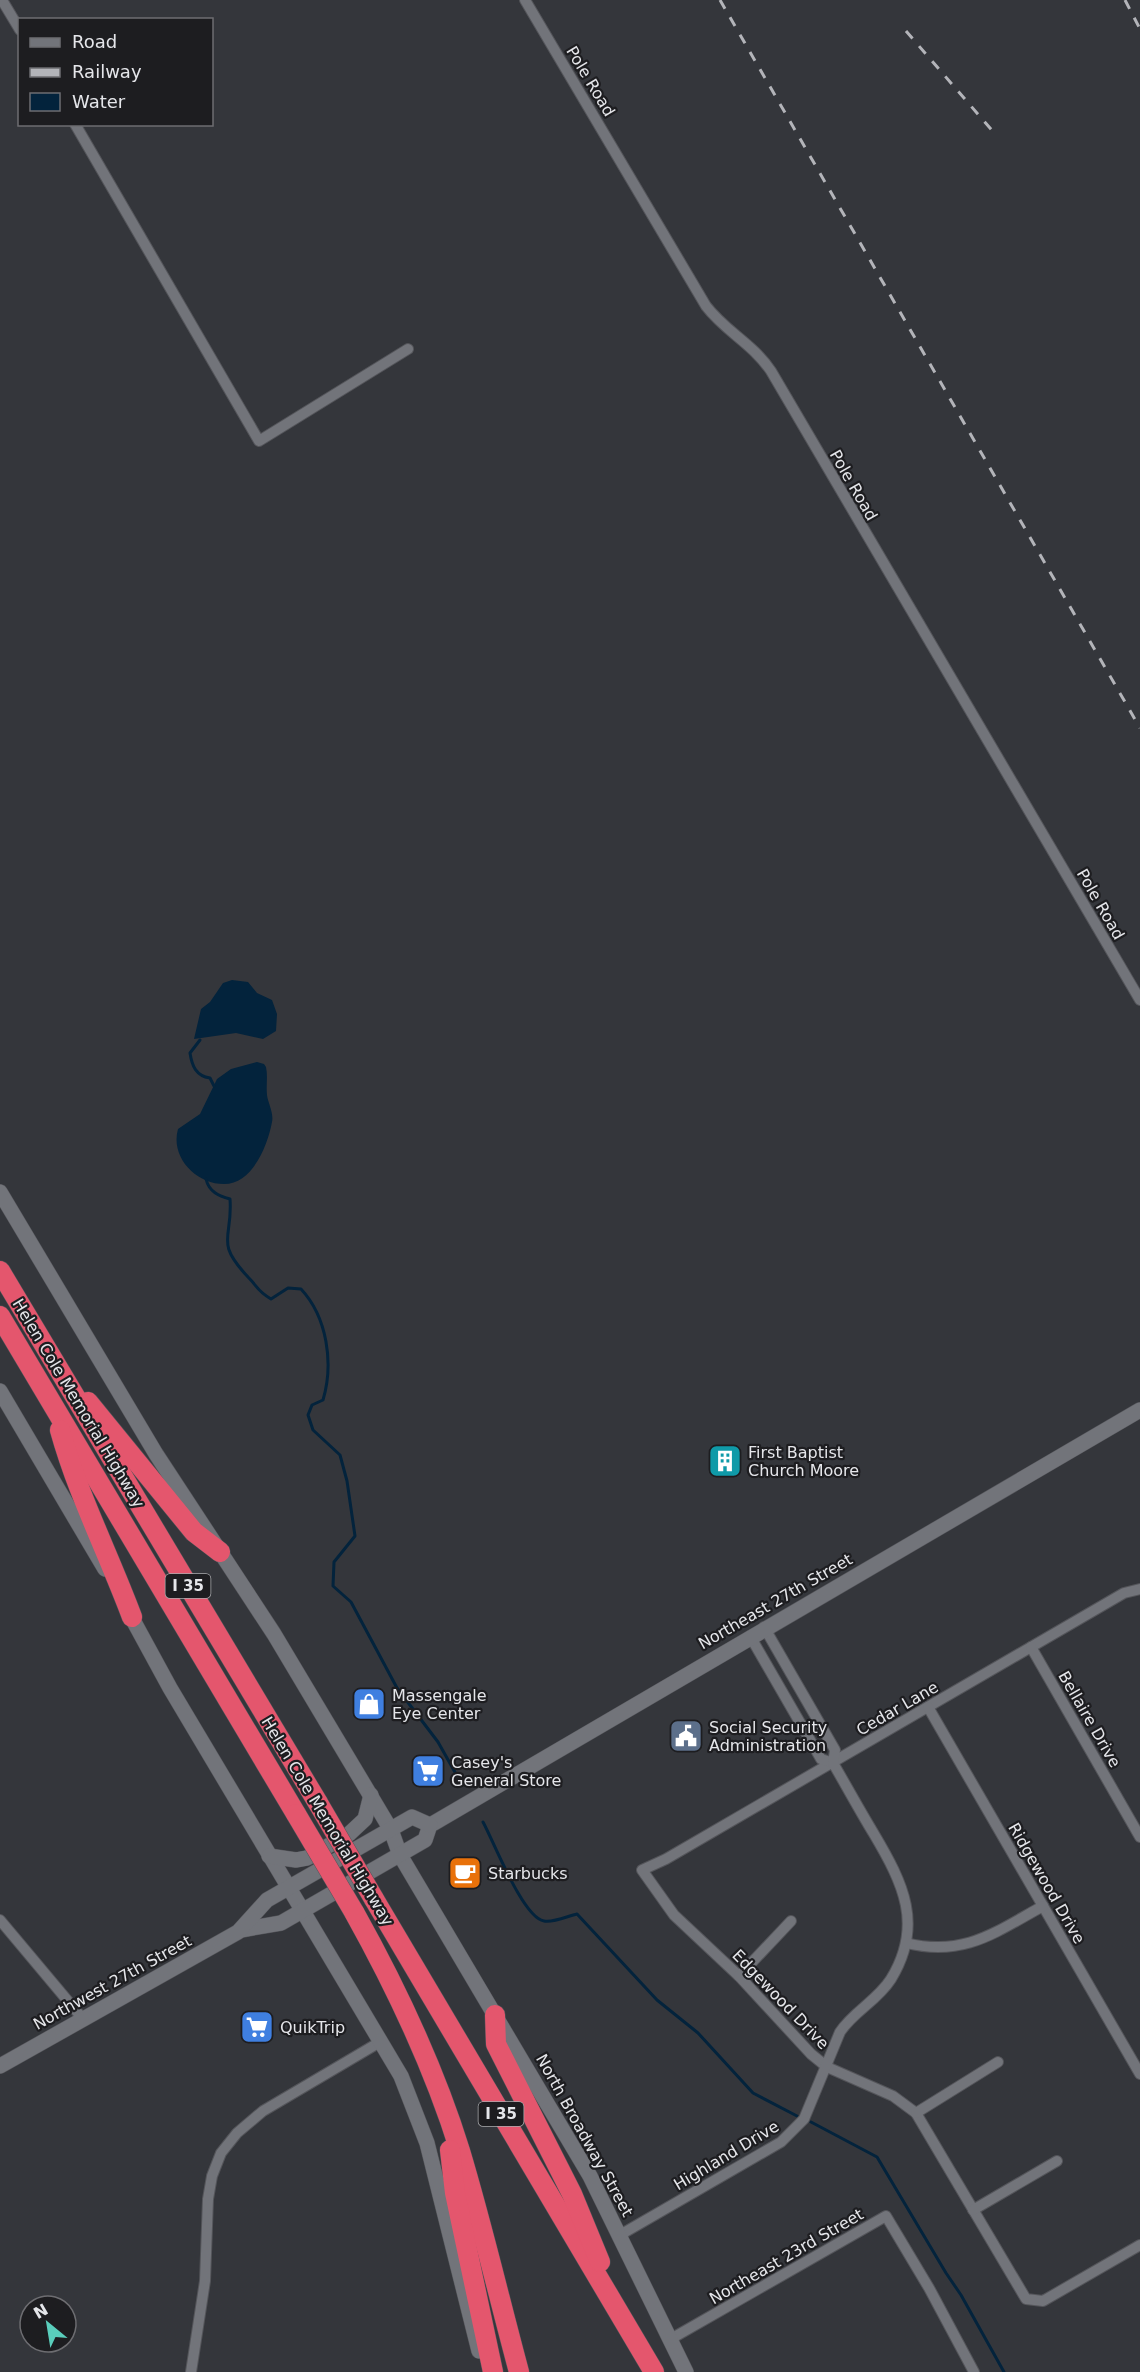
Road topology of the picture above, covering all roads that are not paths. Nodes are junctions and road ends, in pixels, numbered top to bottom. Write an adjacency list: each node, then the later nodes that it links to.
1 (2, 0): 3 (street)
2 (525, 0): 6 (street, Pole Road)
3 (18, 27)
4 (76, 126): 5 (street)
5 (408, 349)
6 (1140, 1000)
7 (0, 1192): 14 (main road, North Broadway Street)
8 (0, 1271): 10 (highway, Helen Cole Memorial Highway / I 35)
9 (0, 1316): 12 (highway, Helen Cole Memorial Highway / I 35)
10 (58, 1369): 14 (highway); 50 (highway, Helen Cole Memorial Highway / I 35, bridge)
11 (0, 1391): 16 (main road)
12 (53, 1405): 16 (highway); 44 (highway, Helen Cole Memorial Highway / I 35, bridge)
13 (1140, 1410): 17 (main road, Northeast 27th Street)
14 (220, 1552): 22 (main road, North Broadway Street)
15 (1138, 1589): 19 (street, Cedar Lane)
16 (132, 1617): 27 (main road)
17 (764, 1628): 18 (main road, Northeast 27th Street); 21 (street, Highland Drive)
18 (750, 1636): 21 (street, Highland Drive); 23 (main road, Northeast 27th Street)
19 (1031, 1647): 20 (street, Cedar Lane); 25 (street, Bellaire Drive)
20 (928, 1707): 21 (street, Cedar Lane); 30 (street, Ridgewood Drive)
21 (833, 1763): 28 (street, Cedar Lane); 35 (street, Highland Drive)
22 (371, 1795): 24 (main road, North Broadway Street); 27 (main road)
23 (430, 1825): 24 (main road); 26 (main road, Northeast 27th Street)
24 (391, 1830): 26 (main road, North Broadway Street); 29 (main road, Northwest 27th Street)
25 (1140, 1837)
26 (400, 1855): 31 (main road, Northwest 27th Street); 37 (main road, North Broadway Street)
27 (269, 1856): 29 (main road)
28 (642, 1870): 36 (street, Edgewood Drive)
29 (288, 1888): 31 (main road); 34 (main road, Northwest 27th Street)
30 (1043, 1906): 35 (street); 43 (street, Ridgewood Drive)
31 (302, 1911): 34 (main road, Northwest 27th Street); 39 (main road)
32 (0, 1920): 38 (street)
33 (791, 1921): 36 (street)
34 (241, 1930): 38 (main road, Northwest 27th Street)
35 (906, 1943): 42 (street, Highland Drive)
36 (740, 1976): 42 (street, Edgewood Drive)
37 (495, 2015): 48 (main road, North Broadway Street); 50 (highway)
38 (83, 2019): 41 (main road, Northwest 27th Street)
39 (380, 2042): 52 (street); 53 (main road)
40 (998, 2062): 45 (street)
41 (0, 2066)
42 (827, 2067): 45 (street, Edgewood Drive); 48 (street, Highland Drive)
43 (1140, 2074)
44 (446, 2109): 54 (highway); 55 (highway, Helen Cole Memorial Highway / I 35)
45 (916, 2113): 47 (street, Edgewood Drive)
46 (1057, 2161): 47 (street)
47 (973, 2210): 49 (street, Edgewood Drive)
48 (620, 2235): 51 (main road, North Broadway Street)
49 (1140, 2245)
50 (628, 2328): 56 (highway, Helen Cole Memorial Highway / I 35)
51 (669, 2340): 57 (main road, North Broadway Street); 58 (street, Northeast 23rd Street)
52 (191, 2372)
53 (485, 2372)
54 (493, 2372)
55 (519, 2372)
56 (654, 2372)
57 (686, 2372)
58 (974, 2372)

